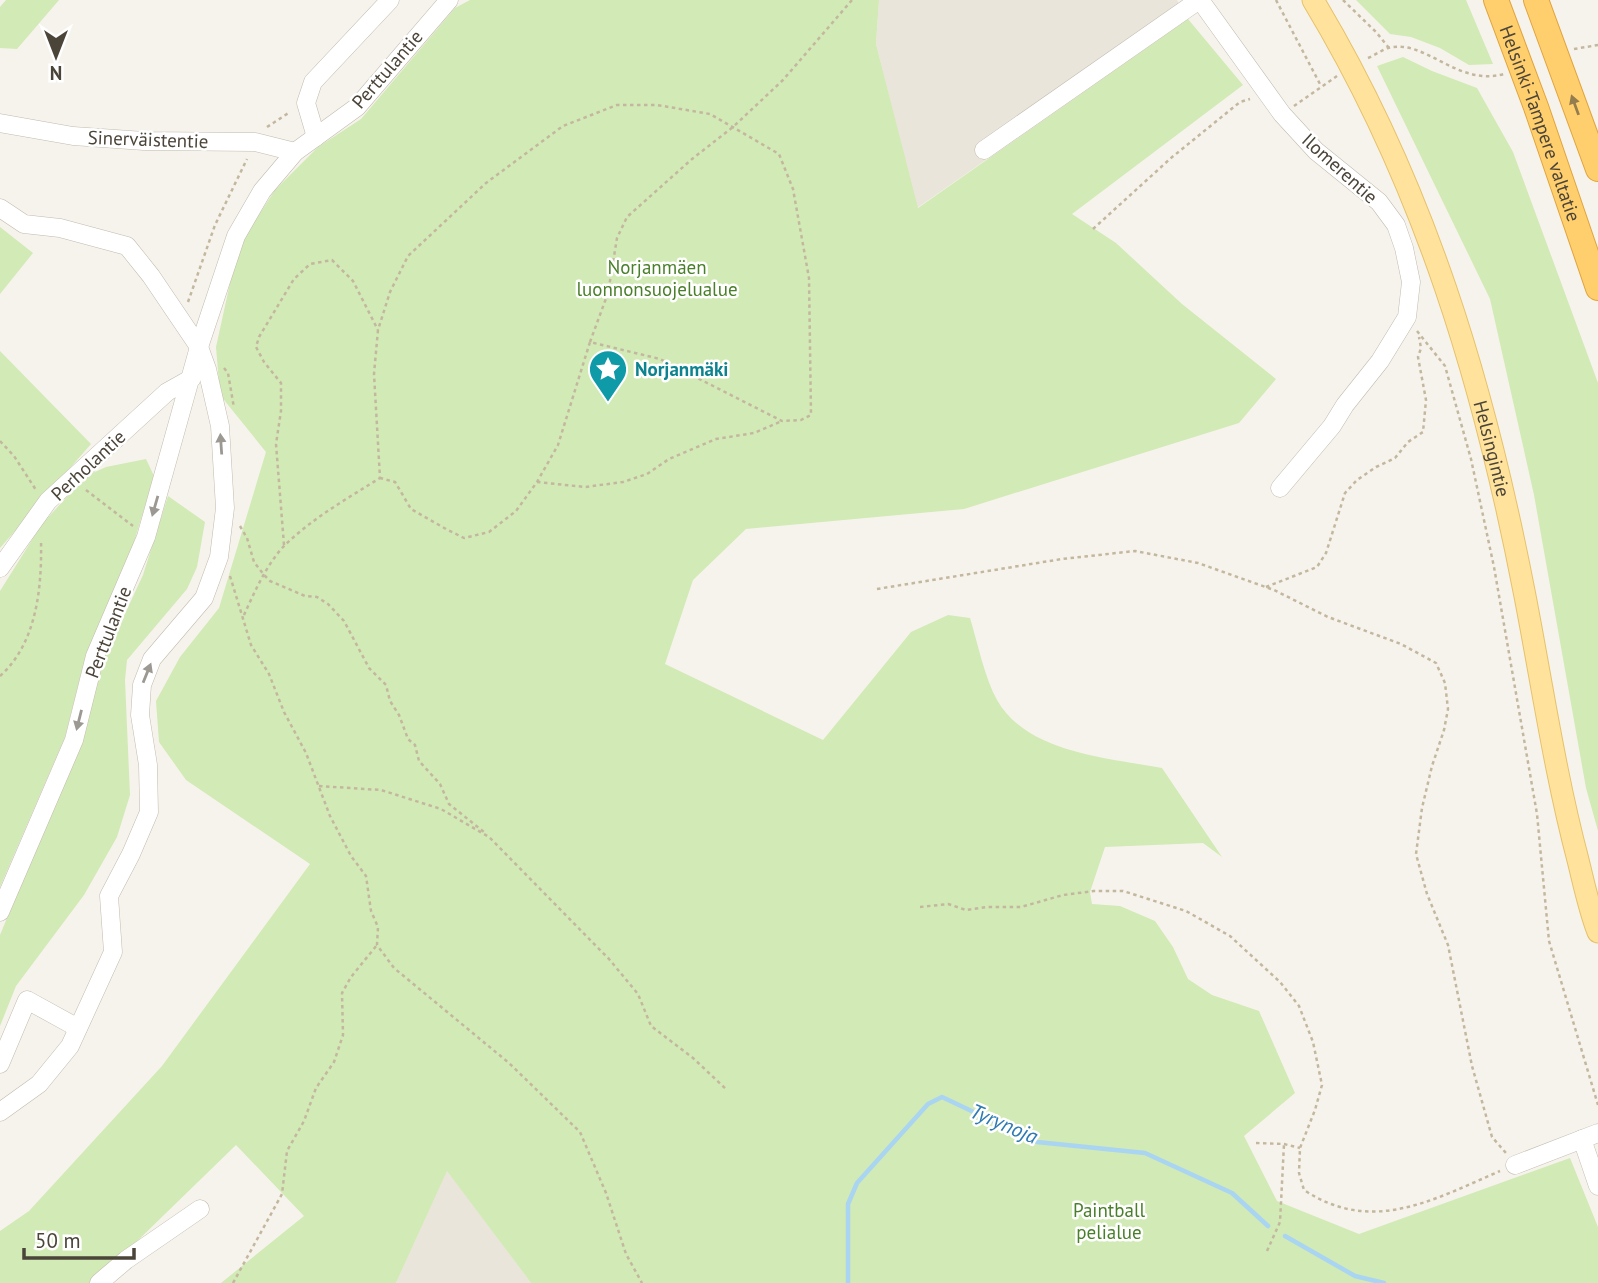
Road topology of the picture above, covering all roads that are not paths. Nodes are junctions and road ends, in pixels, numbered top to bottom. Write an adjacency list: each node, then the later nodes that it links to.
1 (390, 0): 8 (street)
2 (449, 0): 8 (street, Perttulantie)
3 (1199, 0): 9 (street); 16 (street, Ilomerentie)
4 (1313, 0): 19 (main road, Helsingintie)
5 (1496, 0): 13 (highway, Helsinki-Tampere valtatie)
6 (1536, 0): 11 (highway, Helsinki-Tampere valtatie, one-way to 6)
7 (0, 123): 10 (street, Sinerväistentie)
8 (316, 137): 10 (street, Perttulantie)
9 (984, 150)
10 (295, 152): 14 (street, Perttulantie)
11 (1598, 169)
12 (0, 208): 14 (street)
13 (1598, 288)
14 (200, 347): 15 (street, Perttulantie); 21 (street, one-way to 14)
15 (192, 378): 17 (street, Perholantie); 18 (street, Perttulantie, one-way to 18)
16 (1280, 488)
17 (0, 568)
18 (0, 912)
19 (1596, 928): 20 (main road, Helsingintie)
20 (1598, 947)
21 (78, 1028): 22 (street); 23 (street)
22 (0, 1064)
23 (0, 1112)
24 (1590, 1136): 25 (street); 26 (street)
25 (1515, 1165)
26 (1598, 1186)
27 (200, 1209): 28 (street)
28 (99, 1283)

